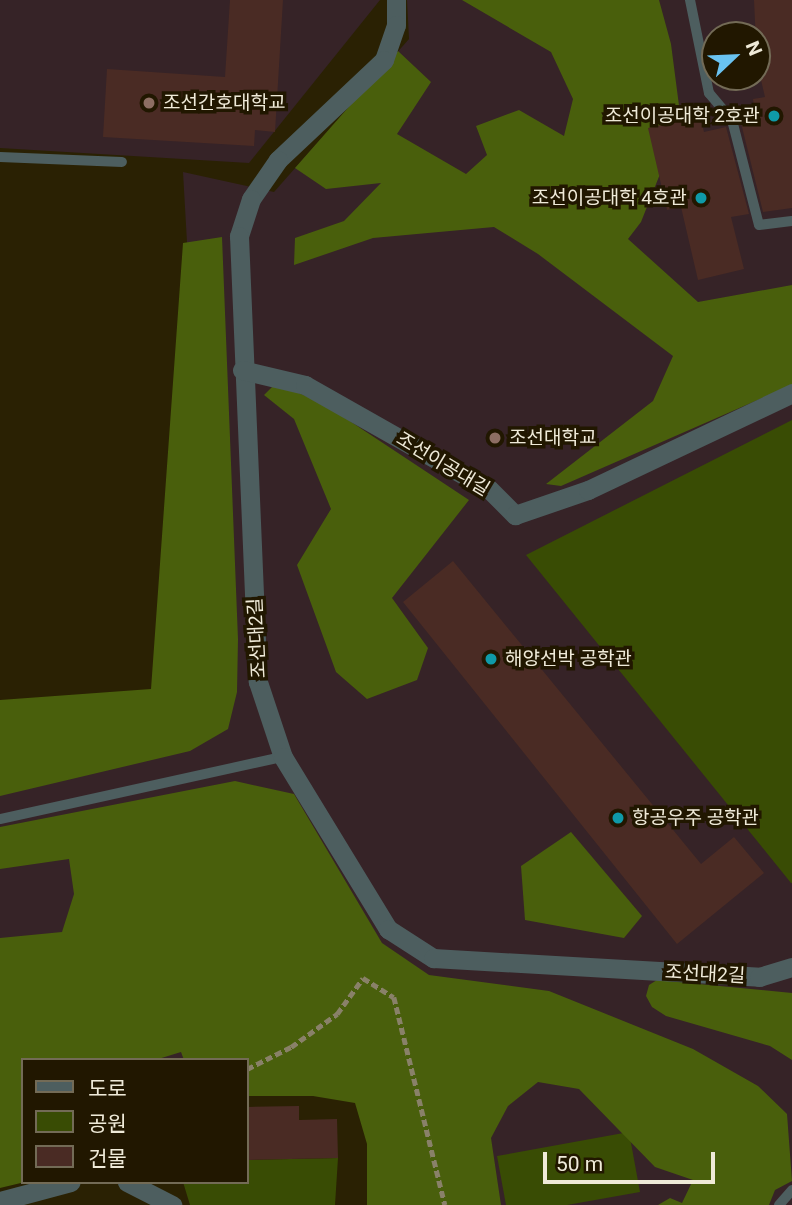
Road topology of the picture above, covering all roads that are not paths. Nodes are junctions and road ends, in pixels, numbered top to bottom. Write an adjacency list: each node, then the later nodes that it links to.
1 (396, 0): 6 (street, 조선대2길)
2 (690, 0): 5 (lane)
3 (0, 158): 4 (lane)
4 (122, 162)
5 (792, 221)
6 (242, 370): 7 (street, 조선이공대길); 8 (street, 조선대2길)
7 (792, 393)
8 (283, 757): 9 (lane); 10 (street, 조선대2길)
9 (0, 819)
10 (792, 967)
11 (64, 1184): 14 (street)
12 (131, 1184): 15 (street)
13 (792, 1189): 16 (lane)
14 (0, 1201)
15 (172, 1205)
16 (779, 1205)

